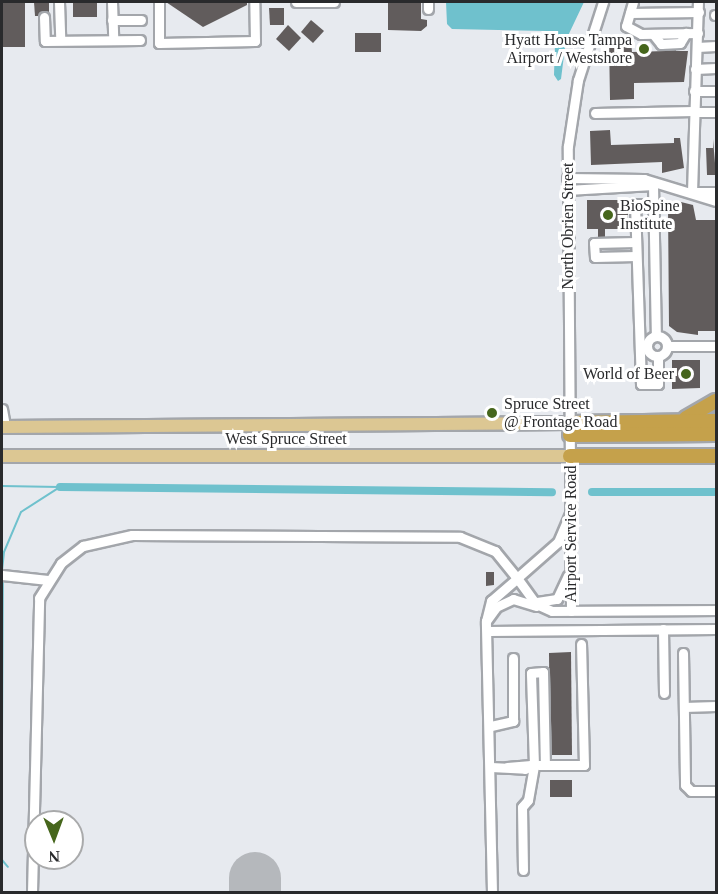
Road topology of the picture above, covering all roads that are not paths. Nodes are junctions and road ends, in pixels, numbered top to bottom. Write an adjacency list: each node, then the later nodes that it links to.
1 (59, 2): 16 (street)
2 (112, 2): 13 (street)
3 (159, 2): 4 (street)
4 (254, 2)
5 (296, 2): 6 (street)
6 (334, 2)
7 (603, 2): 28 (street, North Obrien Street)
8 (633, 2): 11 (street)
9 (698, 2): 10 (street)
10 (699, 12): 11 (street); 15 (street)
11 (630, 13): 15 (street)
12 (44, 17): 16 (street)
13 (112, 20): 14 (street); 17 (street)
14 (141, 20)
15 (698, 33): 20 (street)
16 (60, 40): 17 (street)
17 (113, 40): 18 (street)
18 (140, 40)
19 (717, 46): 20 (street)
20 (697, 47): 22 (street)
21 (717, 68): 22 (street)
22 (695, 69): 24 (street)
23 (717, 91): 24 (street)
24 (694, 92): 25 (street)
25 (694, 112): 26 (street); 27 (street); 31 (street)
26 (717, 112)
27 (595, 113)
28 (567, 178): 29 (street); 30 (street, North Obrien Street)
29 (653, 185): 30 (street); 31 (street); 34 (street)
30 (567, 190): 48 (street, North Obrien Street)
31 (692, 192): 32 (street); 33 (street)
32 (717, 192)
33 (717, 201)
34 (654, 204): 35 (street); 36 (street)
35 (636, 242): 37 (street); 37 (street)
36 (654, 253): 37 (street); 38 (street)
37 (636, 257): 39 (street)
38 (656, 335): 39 (street); 40 (street)
39 (644, 346): 42 (street); 42 (street)
40 (667, 346): 41 (street); 42 (street)
41 (717, 346)
42 (658, 356)
43 (717, 401): 45 (highway)
44 (2, 409): 47 (street)
45 (675, 421): 46 (highway); 48 (highway)
46 (717, 421)
47 (3, 426): 48 (main road, West Spruce Street)
48 (570, 429): 49 (highway); 51 (street, North Obrien Street)
49 (717, 434)
50 (2, 456): 51 (main road, West Spruce Street)
51 (570, 456): 52 (highway); 53 (street, Airport Service Road)
52 (717, 456)
53 (571, 511): 54 (street, Airport Service Road); 56 (street)
54 (571, 567): 58 (street); 61 (street, Airport Service Road)
55 (2, 575): 57 (street)
56 (517, 578): 57 (street); 58 (street); 62 (street)
57 (48, 580): 78 (street)
58 (530, 598): 59 (street)
59 (546, 609): 61 (street); 62 (street)
60 (717, 610): 61 (street, Airport Service Road)
61 (571, 611)
62 (486, 621): 65 (street)
63 (663, 629): 64 (street); 65 (street); 69 (street)
64 (717, 629)
65 (488, 631): 72 (street)
66 (581, 644): 74 (street)
67 (683, 652): 71 (street)
68 (513, 658): 72 (street)
69 (664, 693)
70 (717, 706): 71 (street)
71 (684, 707): 76 (street)
72 (491, 726): 75 (street)
73 (532, 765): 74 (street); 74 (street); 75 (street); 77 (street)
74 (545, 765)
75 (491, 767): 79 (street)
76 (717, 791)
77 (523, 870)
78 (32, 892)
79 (492, 892)

